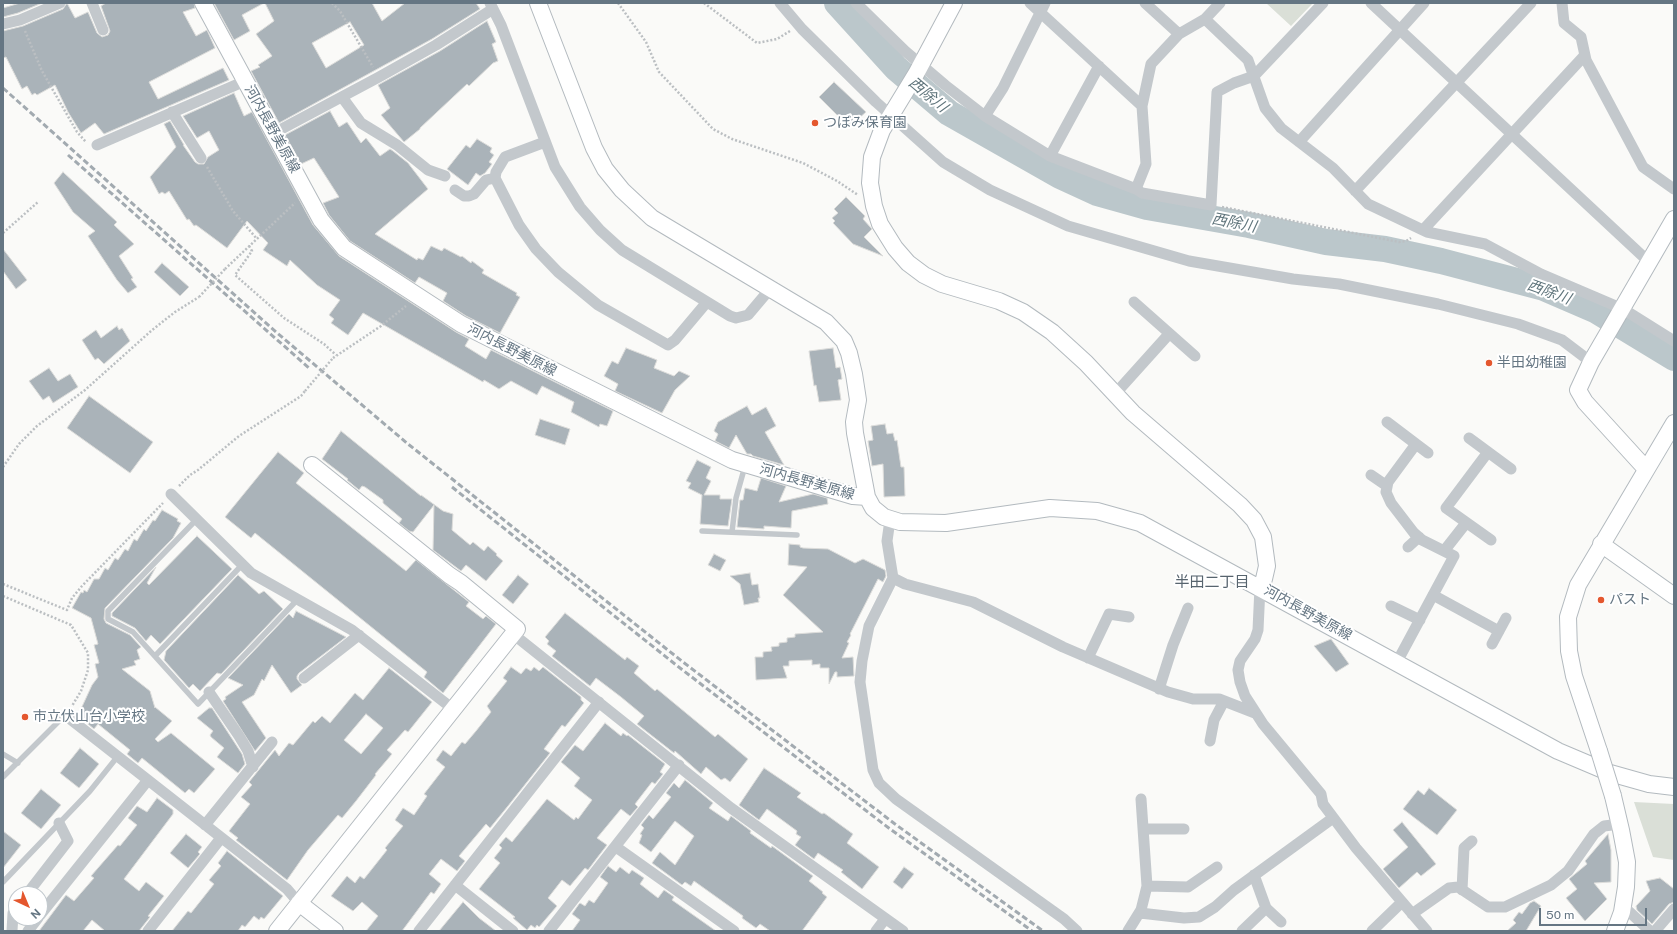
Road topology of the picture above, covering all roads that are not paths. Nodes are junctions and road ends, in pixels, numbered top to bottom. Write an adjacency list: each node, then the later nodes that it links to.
1 (60, 3): 19 (street)
2 (92, 3): 20 (street)
3 (203, 3): 27 (street, 河内長野美原線)
4 (538, 3): 50 (street)
5 (780, 3): 32 (street)
6 (856, 3): 25 (street)
7 (954, 3): 25 (street)
8 (1030, 3): 17 (street)
9 (1145, 3): 22 (street)
10 (1220, 3): 18 (street)
11 (1323, 3): 26 (street)
12 (1370, 3): 21 (street)
13 (1424, 3): 21 (street)
14 (1531, 3): 28 (street)
15 (1562, 3): 23 (street)
16 (492, 6): 29 (street); 36 (street)
17 (1043, 8): 24 (street); 33 (street)
18 (1205, 19): 22 (street); 26 (street)
19 (3, 24)
20 (104, 30)
21 (1399, 30): 28 (street); 37 (street)
22 (1179, 34): 30 (street)
23 (1585, 55): 35 (street); 43 (street)
24 (1099, 66): 30 (street); 39 (street)
25 (920, 68): 32 (street); 33 (street)
26 (1254, 76): 37 (street); 45 (street)
27 (244, 80): 31 (street); 34 (street, 河内長野美原線)
28 (1455, 82): 35 (street); 46 (street)
29 (342, 97): 34 (street); 41 (street)
30 (1142, 106): 45 (street)
31 (172, 112): 38 (street); 40 (street)
32 (892, 113): 57 (street); 58 (street)
33 (985, 116): 39 (street)
34 (274, 133): 65 (street, 河内長野美原線)
35 (1512, 134): 48 (street); 49 (street)
36 (545, 142): 42 (street); 51 (street)
37 (1299, 142): 46 (street)
38 (97, 146)
39 (1050, 156): 45 (street)
40 (201, 158)
41 (445, 176)
42 (494, 178): 44 (street); 51 (street)
43 (1674, 189)
44 (455, 190)
45 (1136, 190)
46 (1355, 191): 48 (street)
47 (1674, 219): 49 (street)
48 (1419, 228): 53 (street)
49 (1649, 262): 53 (street)
50 (770, 289): 51 (street); 72 (street)
51 (707, 302)
52 (1134, 302): 54 (street)
53 (1620, 313): 55 (street); 57 (street)
54 (1170, 334): 56 (street); 58 (street)
55 (1674, 341)
56 (1195, 356)
57 (1593, 358): 68 (street)
58 (1115, 394): 86 (street)
59 (1387, 422): 62 (street)
60 (1674, 423): 68 (street)
61 (1469, 438): 64 (street)
62 (1416, 444): 63 (street); 70 (street)
63 (1428, 452)
64 (1488, 452): 67 (street); 75 (street)
65 (746, 464): 72 (street, 河内長野美原線); 77 (lane)
66 (312, 465): 96 (street)
67 (1511, 469)
68 (1646, 469): 81 (street)
69 (1371, 475): 70 (street)
70 (1387, 486): 79 (street)
71 (171, 494): 73 (street)
72 (867, 497): 74 (street, 河内長野美原線)
73 (197, 519): 84 (street); 99 (lane)
74 (890, 520): 85 (street); 86 (street, 河内長野美原線)
75 (1466, 523): 80 (street); 83 (street)
76 (702, 531): 77 (lane)
77 (732, 532): 78 (lane)
78 (797, 535)
79 (1419, 537): 82 (street); 83 (street)
80 (1491, 540)
81 (1602, 544): 88 (street); 123 (street, bridge)
82 (1408, 547)
83 (1444, 551): 87 (street)
84 (242, 565): 89 (street); 99 (lane)
85 (893, 578): 100 (street); 156 (street)
86 (1260, 587): 101 (street, 河内長野美原線); 108 (street)
87 (1433, 596): 94 (street); 95 (street)
88 (1674, 596)
89 (298, 599): 97 (street); 104 (lane)
90 (1391, 606): 94 (street)
91 (1188, 608): 103 (street)
92 (1129, 617): 100 (street)
93 (1506, 618): 95 (street)
94 (1420, 620): 101 (street)
95 (1499, 631): 98 (street)
96 (513, 634): 106 (street); 107 (street)
97 (359, 635): 102 (street); 107 (street)
98 (1492, 644)
99 (155, 656): 104 (lane)
100 (1088, 658): 103 (street)
101 (1397, 662): 119 (street, 河内長野美原線)
102 (304, 678)
103 (1159, 689): 105 (street)
104 (209, 692): 116 (street)
105 (1224, 701): 108 (street); 110 (street)
106 (599, 702): 115 (street); 133 (street)
107 (453, 709): 138 (street)
108 (1255, 713): 121 (street)
109 (65, 715): 113 (street); 114 (lane)
110 (1210, 741)
111 (272, 742): 116 (street)
112 (3, 754): 114 (lane)
113 (118, 756): 118 (street); 122 (lane)
114 (18, 763): 117 (lane)
115 (679, 765): 129 (street); 145 (street)
116 (253, 767): 124 (street)
117 (3, 777)
118 (148, 780): 124 (street); 139 (street)
119 (1674, 787)
120 (1141, 799): 125 (street)
121 (1333, 818): 131 (street); 137 (street)
122 (59, 823): 132 (lane); 134 (street)
123 (1620, 824): 136 (street); 140 (street)
124 (206, 825): 127 (street)
125 (1143, 829): 126 (street); 135 (street)
126 (1184, 829)
127 (221, 838): 138 (street); 147 (street)
128 (1472, 841): 136 (street)
129 (616, 847): 152 (street); 153 (street)
130 (1217, 867): 135 (street)
131 (1254, 875): 141 (street); 143 (street)
132 (3, 882)
133 (455, 885): 150 (street); 151 (street)
134 (33, 886)
135 (1147, 886): 143 (street)
136 (1462, 890): 144 (street)
137 (1402, 902): 144 (street); 159 (street)
138 (300, 903): 148 (street); 149 (street)
139 (48, 905)
140 (1623, 906): 161 (street); 162 (street)
141 (1266, 908): 146 (street); 158 (street)
142 (1674, 909): 163 (street)
143 (1140, 913): 157 (street)
144 (1412, 914): 160 (street)
145 (885, 918): 154 (street); 155 (street)
146 (1281, 922)
147 (148, 931)
148 (277, 931)
149 (336, 931)
150 (419, 931)
151 (513, 931)
152 (550, 931)
153 (734, 931)
154 (876, 931)
155 (903, 931)
156 (1077, 931)
157 (1128, 931)
158 (1242, 931)
159 (1372, 931)
160 (1427, 931)
161 (1615, 931)
162 (1650, 931)
163 (1655, 931)

